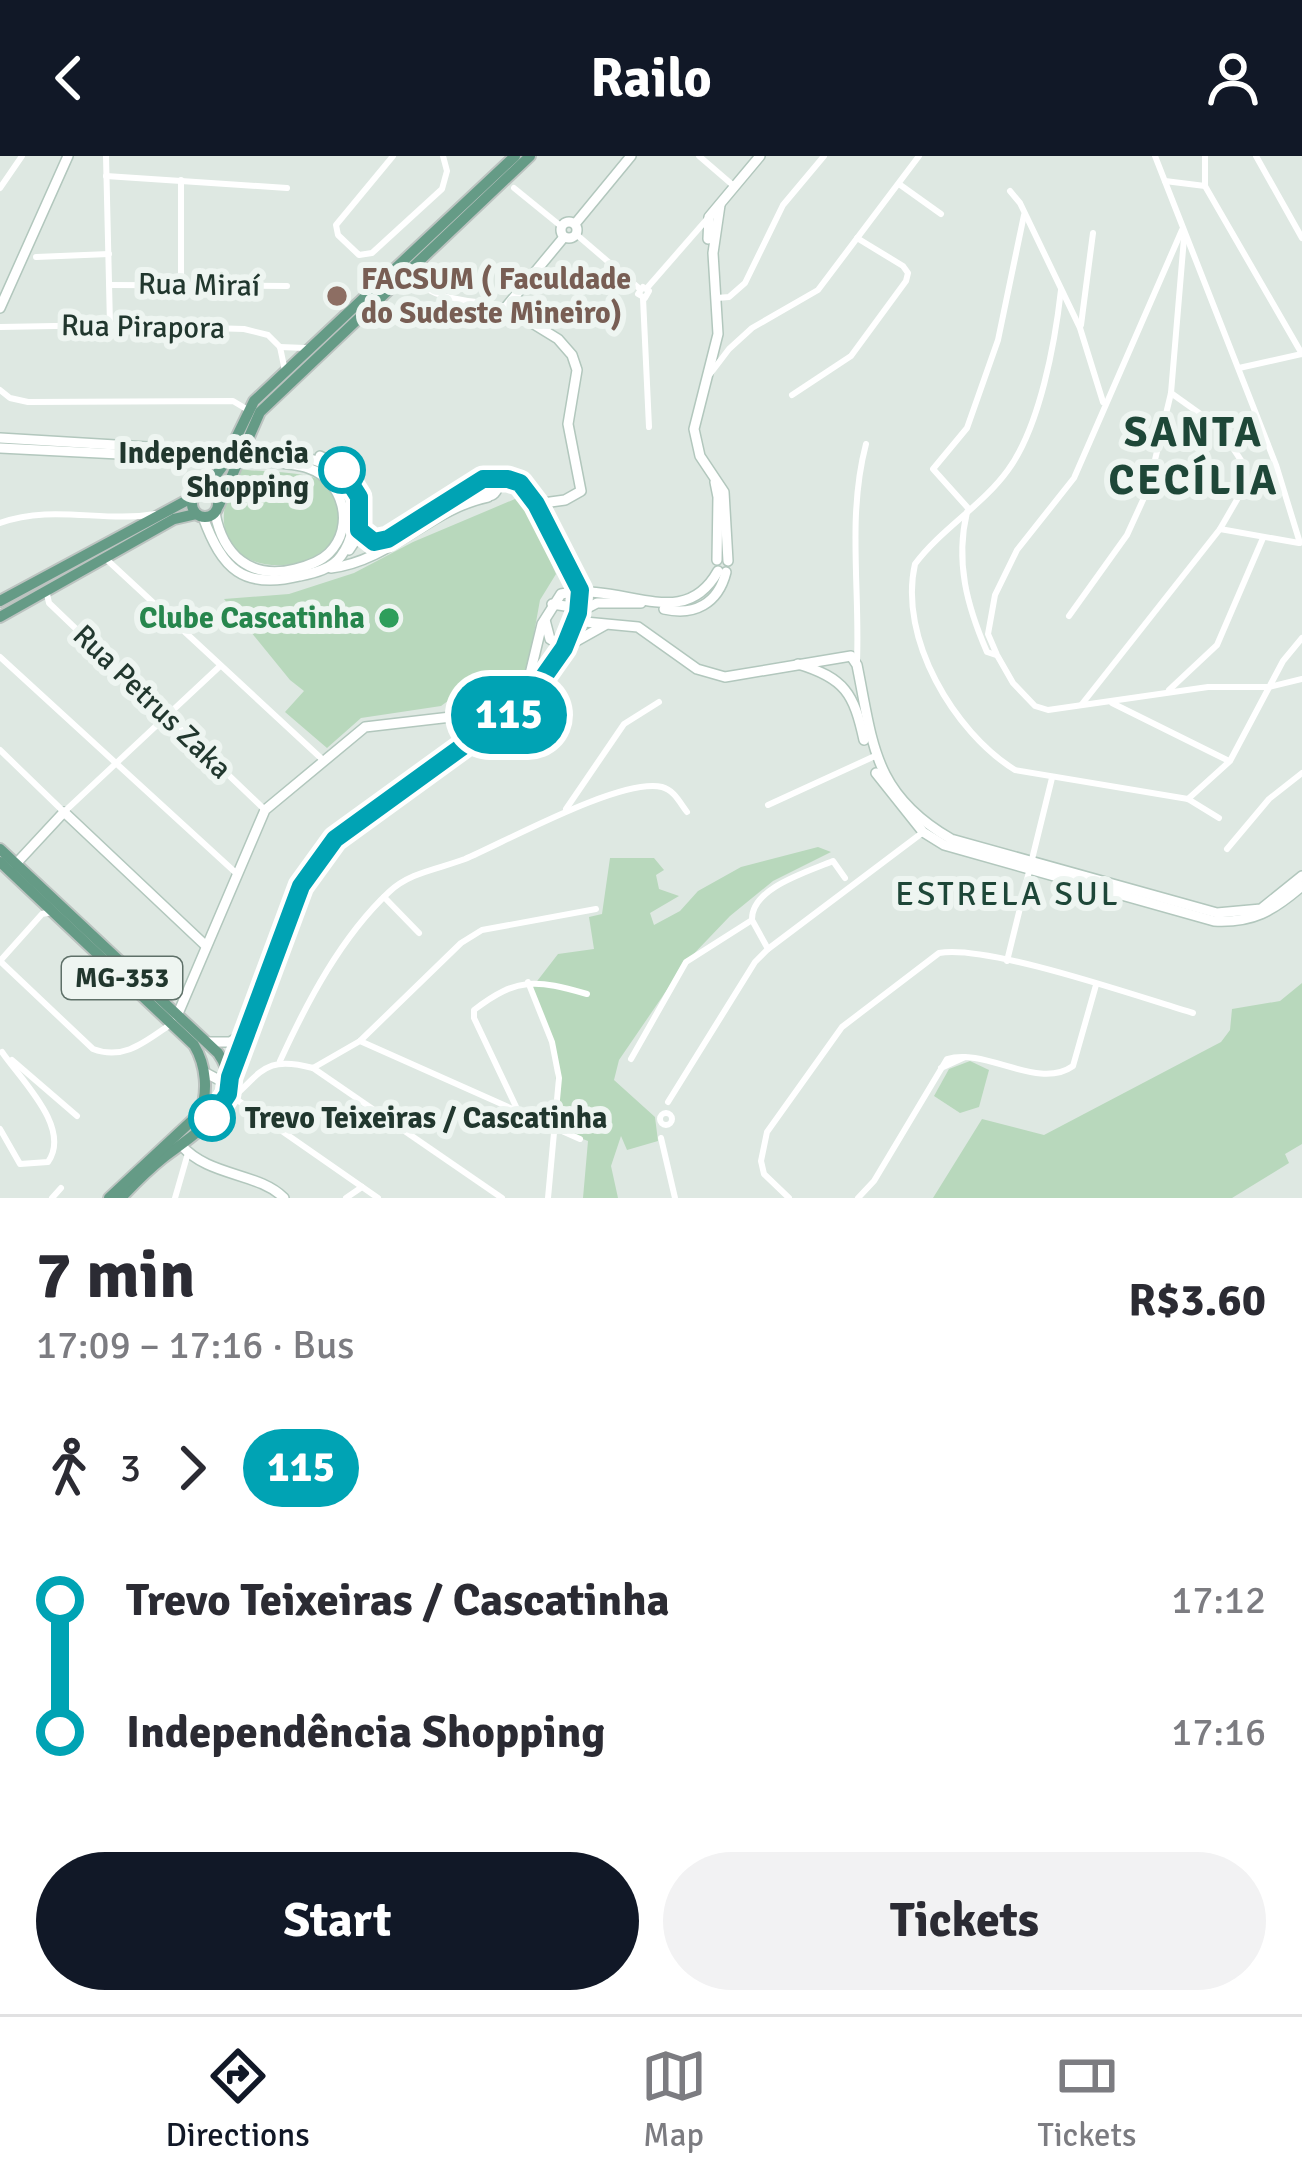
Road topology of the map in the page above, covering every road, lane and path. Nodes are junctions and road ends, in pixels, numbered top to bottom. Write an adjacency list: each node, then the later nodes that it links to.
1 (22, 156): 22 (street)
2 (68, 156): 49 (street)
3 (106, 156): 16 (street)
4 (393, 156): 5 (street)
5 (443, 156)
6 (515, 156): 54 (main road)
7 (530, 156): 77 (main road)
8 (631, 156): 30 (street)
9 (699, 156): 21 (street)
10 (760, 156): 21 (street)
11 (824, 156): 47 (street)
12 (919, 156): 19 (street)
13 (1155, 156): 18 (street)
14 (1205, 156): 20 (street)
15 (1256, 156): 35 (street)
16 (106, 176): 17 (street); 37 (street)
17 (182, 179): 23 (street); 42 (street)
18 (1165, 181): 20 (street); 32 (street)
19 (898, 184): 27 (street); 34 (street)
20 (1205, 186): 55 (street)
21 (735, 187): 26 (street)
22 (0, 188)
23 (287, 188)
24 (514, 188): 30 (street)
25 (1010, 191): 28 (street)
26 (720, 205): 29 (street); 33 (street)
27 (941, 214)
28 (1024, 215): 46 (street); 76 (street)
29 (709, 217): 33 (street); 36 (street)
30 (569, 231): 45 (street); 48 (street)
31 (1093, 233): 52 (street)
32 (1183, 233): 39 (street); 44 (street); 62 (street)
33 (710, 236): 36 (street); 47 (street)
34 (857, 238): 58 (street); 61 (street)
35 (1302, 238)
36 (689, 242): 45 (street)
37 (109, 254): 38 (street); 41 (street)
38 (36, 257)
39 (1195, 265): 44 (street); 56 (street)
40 (417, 281): 48 (street)
41 (110, 285): 42 (street, Rua Miraí); 50 (street)
42 (181, 285): 43 (street, Rua Miraí)
43 (287, 286)
44 (1179, 286): 60 (street)
45 (644, 288): 64 (street)
46 (1061, 290): 52 (street); 76 (street)
47 (717, 298): 58 (street)
48 (506, 307): 75 (street)
49 (0, 308)
50 (110, 325): 51 (street, Rua Pirapora); 53 (street, Rua Pirapora)
51 (0, 327)
52 (1080, 328): 62 (street)
53 (280, 347): 54 (street, Rua Pirapora); 57 (street)
54 (309, 348): 57 (main road)
55 (1302, 354): 56 (street)
56 (1238, 368): 83 (street)
57 (285, 371): 63 (main road)
58 (708, 377): 87 (street)
59 (0, 390): 63 (street)
60 (1171, 393): 80 (street); 98 (street)
61 (792, 395)
62 (1104, 405): 105 (street)
63 (248, 411): 73 (main road)
64 (650, 427)
65 (0, 438): 68 (street)
66 (866, 444): 102 (street)
67 (0, 448): 68 (street)
68 (198, 454): 69 (street, bridge)
69 (265, 457): 77 (street); 81 (street); 84 (street)
70 (494, 480): 71 (street); 72 (street); 74 (street)
71 (479, 483): 74 (street); 81 (street)
72 (520, 483): 74 (street); 75 (street)
73 (199, 493): 77 (main road); 77 (main road); 78 (main road)
74 (491, 495): 88 (street)
75 (536, 504): 86 (street)
76 (968, 508): 105 (street); 125 (street)
77 (208, 512): 85 (main road); 88 (street)
78 (159, 514): 79 (street); 94 (main road)
79 (0, 523)
80 (1220, 529): 82 (street); 116 (street)
81 (359, 530): 84 (street)
82 (1263, 538): 83 (street); 113 (street)
83 (1301, 543)
84 (341, 556): 88 (street)
85 (104, 557): 90 (main road); 108 (street)
86 (566, 565): 89 (street); 93 (street)
87 (722, 566): 92 (street); 96 (street)
88 (326, 568)
89 (572, 576): 91 (street); 92 (street)
90 (48, 590): 99 (main road); 118 (street, Rua Petrus Zaka)
91 (580, 590): 92 (street); 93 (street); 96 (street)
92 (597, 590)
93 (561, 594): 95 (street)
94 (0, 601)
95 (552, 604): 96 (street); 97 (street)
96 (578, 613): 100 (street); 103 (street)
97 (544, 616): 103 (street); 117 (street)
98 (1070, 616)
99 (0, 617)
100 (605, 625): 103 (street); 107 (street)
101 (1302, 638): 112 (street)
102 (858, 644): 104 (street); 109 (street)
103 (564, 648): 117 (street)
104 (840, 656): 107 (street); 109 (street); 110 (street)
105 (997, 656): 116 (street)
106 (0, 658): 123 (street)
107 (794, 663): 110 (street)
108 (219, 667): 118 (street); 121 (street)
109 (858, 667): 110 (street); 120 (street)
110 (837, 680): 120 (street)
111 (1302, 680): 112 (street)
112 (1269, 687): 113 (street); 122 (street)
113 (1166, 693): 114 (street)
114 (1109, 701): 116 (street); 122 (street)
115 (659, 702): 130 (street)
116 (1082, 704)
117 (519, 707): 121 (street); 158 (street)
118 (166, 717): 123 (street); 128 (street, Rua Petrus Zaka)
119 (0, 750): 129 (street)
120 (872, 757): 127 (street); 133 (street)
121 (322, 760): 128 (street)
122 (1230, 761): 126 (street)
123 (114, 765): 129 (street); 138 (street)
124 (1302, 773): 135 (street)
125 (1052, 778): 126 (street); 137 (street)
126 (1188, 799): 132 (street)
127 (768, 805)
128 (265, 810): 138 (street)
129 (64, 812): 136 (street); 147 (street)
130 (564, 812): 131 (street); 142 (street)
131 (687, 812)
132 (1219, 818)
133 (926, 829): 137 (street); 148 (street)
134 (0, 849): 136 (main road, MG-353)
135 (1227, 849)
136 (8, 865): 144 (main road, MG-353); 155 (main road, MG-353)
137 (1030, 865): 139 (street); 141 (street); 150 (street)
138 (236, 873): 147 (street)
139 (1302, 876)
140 (845, 878): 145 (street)
141 (1302, 886)
142 (384, 897): 146 (street); 163 (street)
143 (596, 909): 159 (street)
144 (46, 910): 149 (street); 157 (main road, MG-353)
145 (752, 920): 148 (street); 162 (street)
146 (419, 933)
147 (205, 945): 154 (street)
148 (768, 949): 168 (street)
149 (0, 961): 157 (street)
150 (1007, 961): 152 (street); 190 (street)
151 (528, 982): 153 (street); 169 (street); 173 (street)
152 (1096, 985): 156 (street); 191 (street)
153 (587, 994)
154 (184, 998): 155 (street); 157 (street)
155 (165, 1005): 157 (main road, MG-353)
156 (1193, 1012)
157 (174, 1020): 160 (main road, MG-353); 165 (main road, MG-353)
158 (249, 1029): 160 (street); 166 (street)
159 (360, 1041): 164 (street); 169 (street)
160 (206, 1042): 166 (main road, MG-353)
161 (1, 1051): 170 (street); 174 (street)
162 (631, 1059)
163 (280, 1061): 164 (street); 167 (street)
164 (313, 1068): 187 (street)
165 (204, 1076): 166 (street); 177 (main road); 181 (main road)
166 (230, 1077): 167 (main road)
167 (231, 1095): 177 (main road); 178 (street)
168 (668, 1102): 171 (street); 172 (street)
169 (519, 1113): 173 (street)
170 (77, 1116)
171 (660, 1119): 172 (street); 176 (street)
172 (671, 1119): 176 (street)
173 (554, 1128): 175 (street); 188 (street)
174 (0, 1129)
175 (580, 1138)
176 (661, 1138): 189 (street)
177 (184, 1149): 182 (main road); 183 (street); 184 (street)
178 (362, 1187): 185 (street); 186 (street)
179 (61, 1188): 180 (street)
180 (52, 1198)
181 (109, 1198)
182 (122, 1198)
183 (175, 1198)
184 (284, 1198)
185 (346, 1198)
186 (378, 1198)
187 (502, 1198)
188 (548, 1198)
189 (675, 1198)
190 (789, 1198)
191 (858, 1198)

